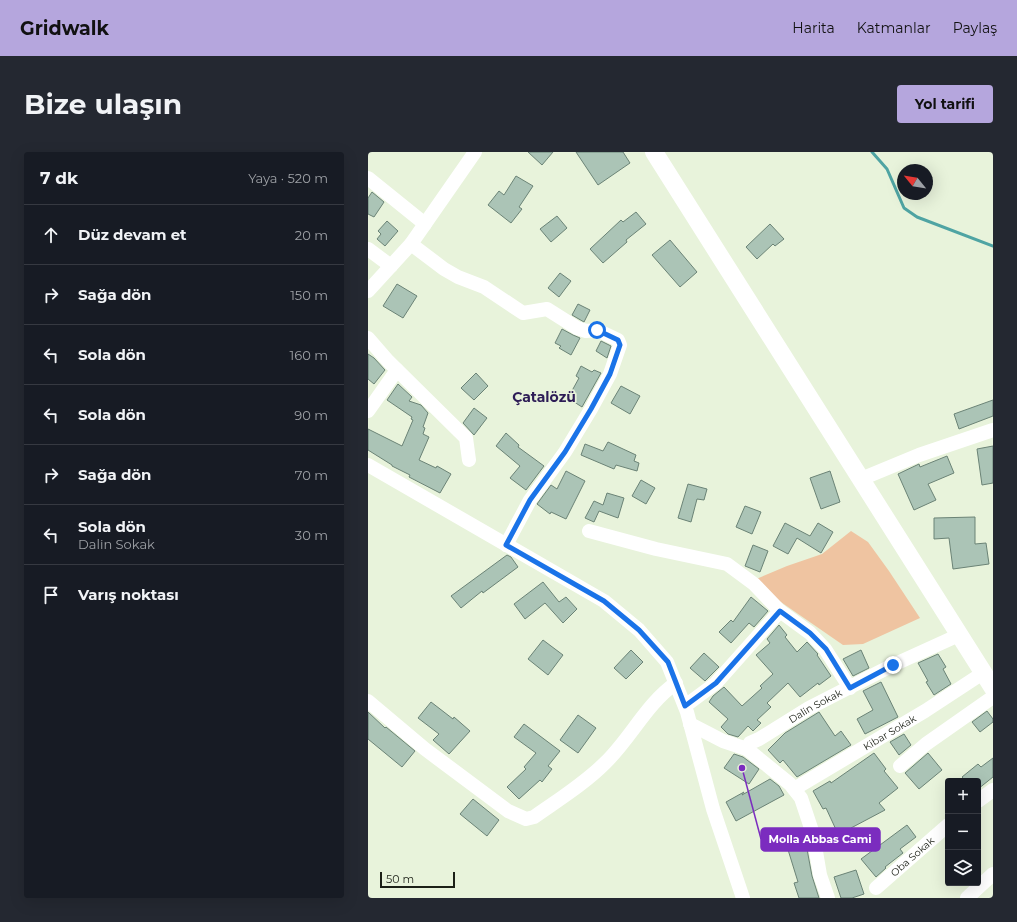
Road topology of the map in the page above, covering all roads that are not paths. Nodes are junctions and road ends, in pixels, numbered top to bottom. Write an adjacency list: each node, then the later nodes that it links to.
1 (474, 152): 4 (street)
2 (654, 152): 15 (main road)
3 (368, 178): 4 (street)
4 (425, 224): 5 (street)
5 (411, 244): 7 (street); 17 (street)
6 (368, 249): 7 (street)
7 (391, 266): 8 (street)
8 (368, 291)
9 (368, 338): 10 (street)
10 (397, 370): 11 (street); 13 (street)
11 (368, 411)
12 (993, 430): 15 (street)
13 (469, 460)
14 (368, 465): 17 (street)
15 (861, 479): 19 (main road)
16 (589, 530): 18 (street)
17 (506, 545): 21 (street)
18 (780, 611): 22 (street); 25 (street)
19 (959, 634): 20 (main road); 22 (street, Dalin Sokak)
20 (989, 680): 29 (street, Kibar Sokak)
21 (676, 683): 24 (street); 25 (street)
22 (850, 688): 27 (street, Dalin Sokak)
23 (993, 698): 28 (street)
24 (368, 701)
25 (685, 706): 26 (street)
26 (690, 724): 27 (street); 35 (street)
27 (747, 749): 29 (street)
28 (900, 766)
29 (794, 789): 36 (street)
30 (993, 790): 31 (street)
31 (981, 799)
32 (945, 828): 34 (street, Oba Sokak)
33 (993, 874): 37 (street)
34 (876, 888)
35 (743, 898)
36 (828, 898)
37 (967, 898)

